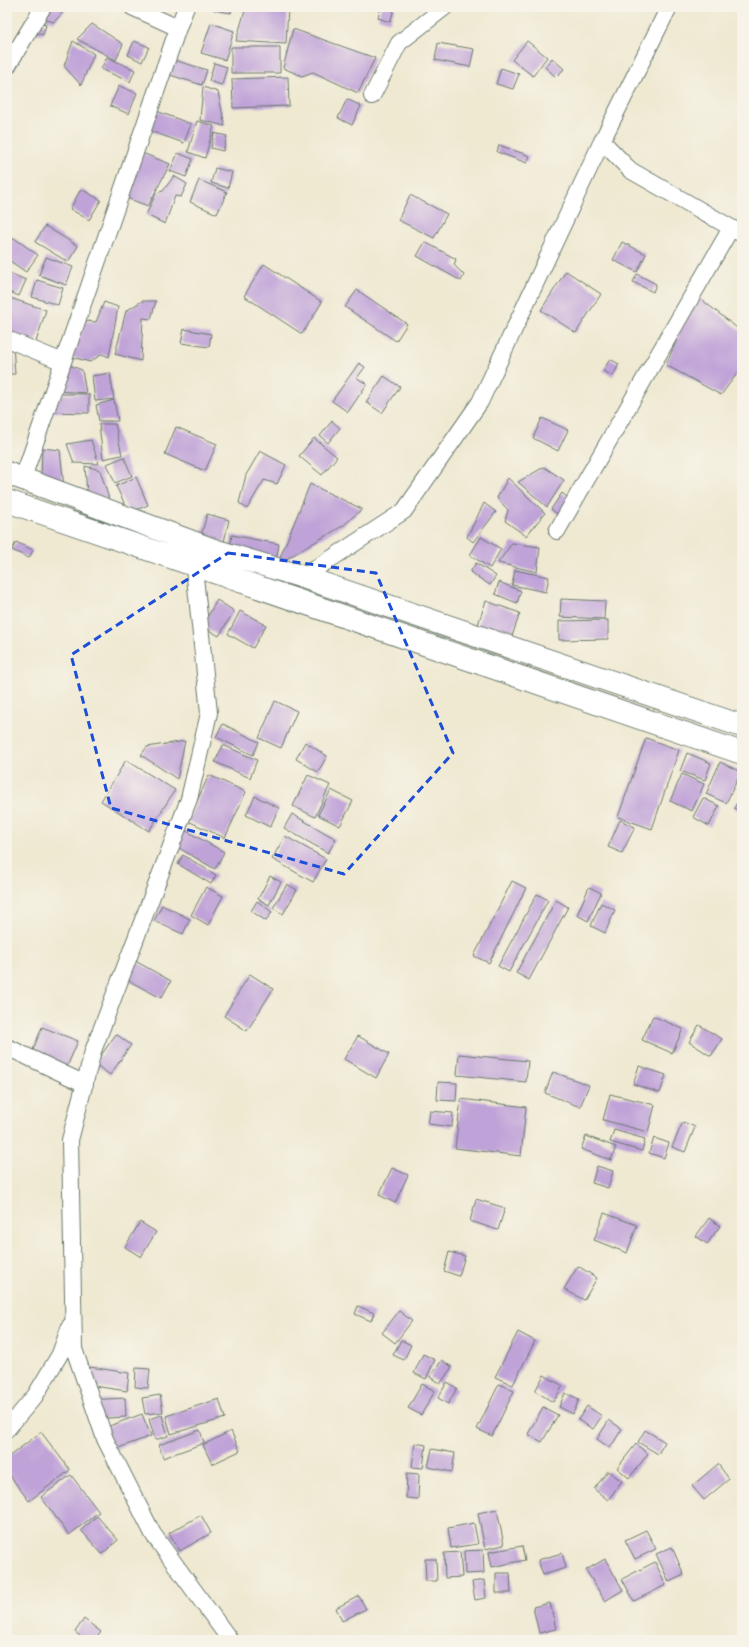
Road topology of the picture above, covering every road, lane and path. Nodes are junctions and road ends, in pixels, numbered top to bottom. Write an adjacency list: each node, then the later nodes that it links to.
1 (43, 7): 7 (street)
2 (132, 7): 6 (street)
3 (186, 7): 6 (street)
4 (445, 7): 8 (street)
5 (669, 7): 9 (street)
6 (178, 28): 12 (street)
7 (7, 67)
8 (372, 96)
9 (602, 141): 10 (street); 17 (street)
10 (737, 231): 15 (street)
11 (7, 339): 12 (street)
12 (63, 362): 13 (street)
13 (15, 476): 17 (main road)
14 (7, 501): 16 (main road)
15 (557, 531)
16 (194, 567): 19 (main road); 23 (street)
17 (303, 577): 18 (main road)
18 (342, 590): 19 (main road); 20 (main road)
19 (336, 615): 21 (main road)
20 (742, 726)
21 (742, 753)
22 (7, 1047): 23 (street)
23 (84, 1084): 24 (street)
24 (74, 1317): 25 (street); 26 (street)
25 (7, 1429)
26 (230, 1640)

